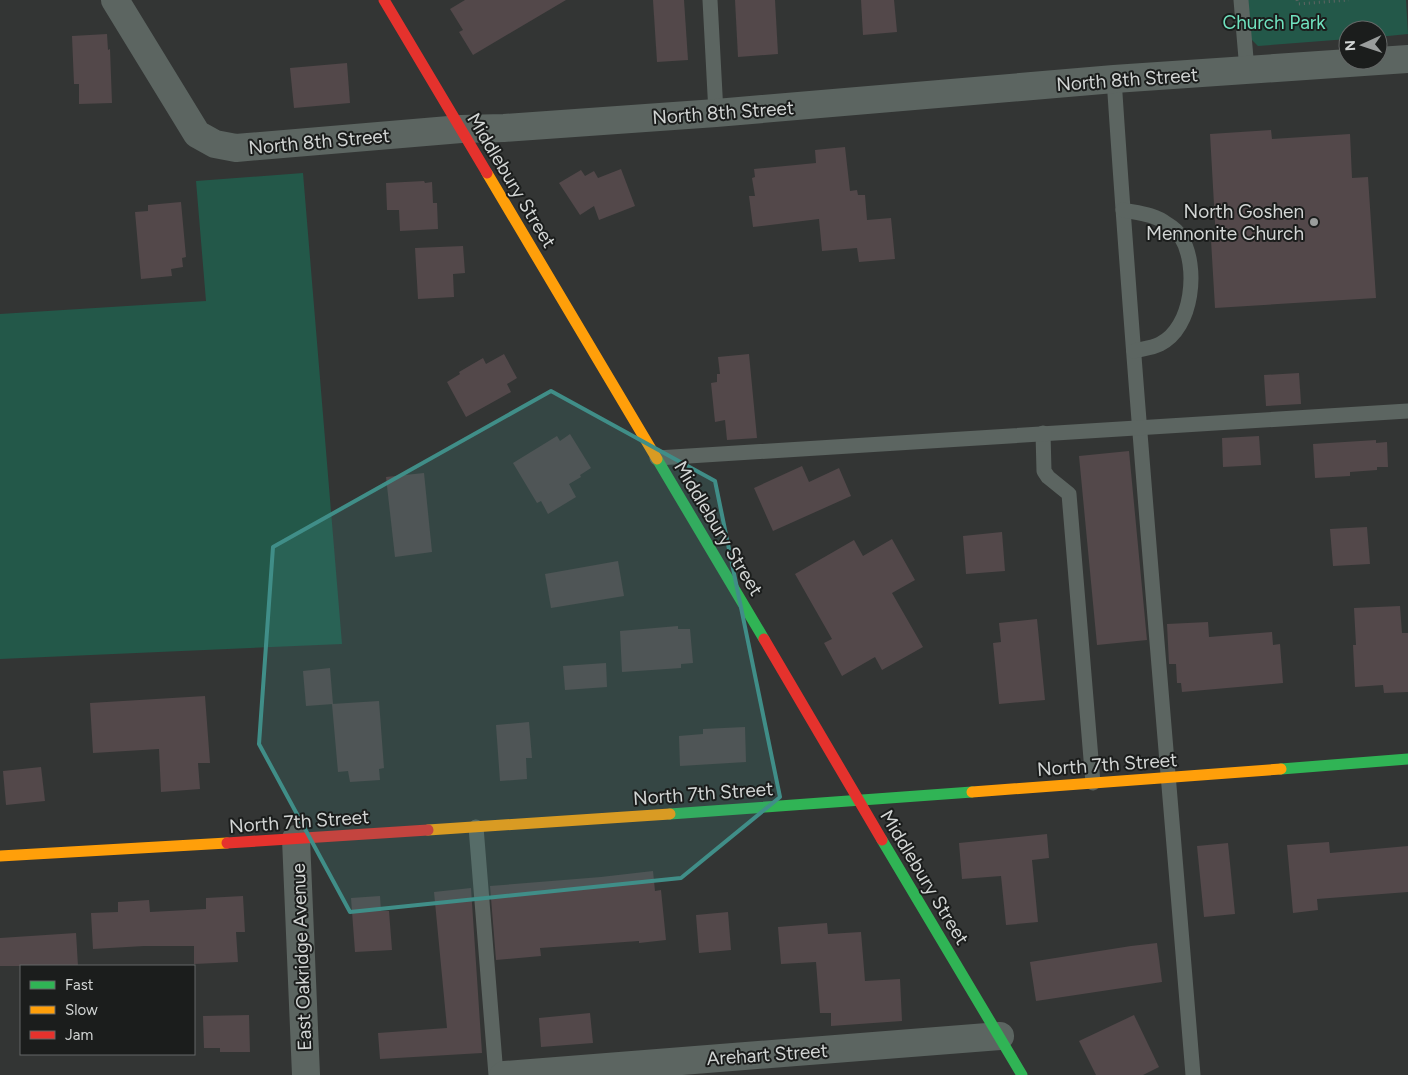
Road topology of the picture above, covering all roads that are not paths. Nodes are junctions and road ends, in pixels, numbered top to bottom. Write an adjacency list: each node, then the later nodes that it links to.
1 (115, 0): 10 (street, North 8th Street)
2 (384, 0): 10 (street, Middlebury Street)
3 (710, 0): 9 (lane)
4 (1241, 0): 7 (lane)
5 (1408, 58): 6 (street); 7 (street, North 8th Street)
6 (1408, 64)
7 (1247, 70): 8 (street, North 8th Street)
8 (1114, 79): 9 (street, North 8th Street); 11 (lane)
9 (716, 113): 10 (street, North 8th Street)
10 (461, 129): 16 (street, Middlebury Street)
11 (1124, 210): 12 (lane); 12 (lane)
12 (1134, 351): 14 (lane)
13 (1408, 411): 14 (lane)
14 (1139, 428): 15 (lane); 18 (lane)
15 (1043, 433): 16 (lane); 19 (lane)
16 (657, 458): 20 (street, Middlebury Street)
17 (1408, 759): 18 (street, North 7th Street)
18 (1167, 777): 19 (street, North 7th Street); 30 (lane)
19 (1093, 782): 20 (street, North 7th Street)
20 (859, 800): 21 (street, North 7th Street); 24 (street, Middlebury Street)
21 (476, 826): 22 (street, North 7th Street); 27 (lane)
22 (296, 839): 23 (street, North 7th Street); 26 (street, East Oakridge Avenue)
23 (0, 856)
24 (1000, 1036): 25 (street, Arehart Street); 29 (street, Middlebury Street)
25 (699, 1067): 28 (street, Arehart Street)
26 (306, 1075)
27 (496, 1075)
28 (504, 1075)
29 (1022, 1075)
30 (1194, 1075)

